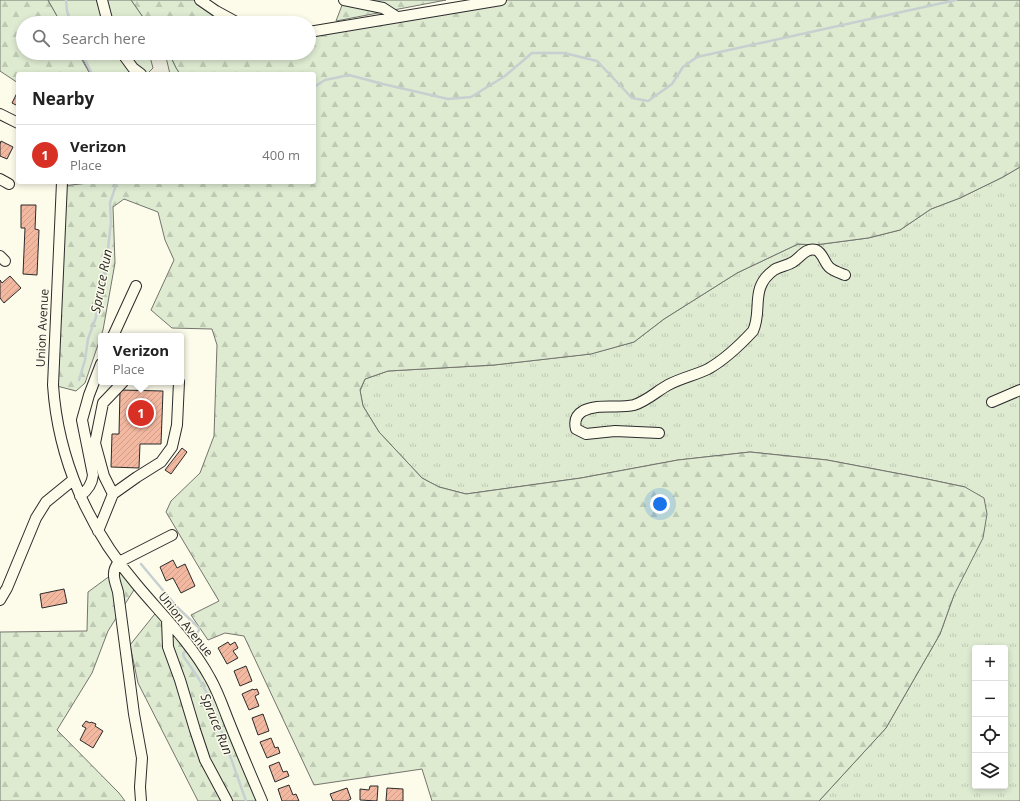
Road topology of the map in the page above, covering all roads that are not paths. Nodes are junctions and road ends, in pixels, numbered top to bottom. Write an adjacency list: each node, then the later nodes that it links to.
1 (102, 0): 5 (street)
2 (200, 0): 6 (street)
3 (344, 0): 7 (street)
4 (501, 0): 7 (street)
5 (106, 16)
6 (225, 16)
7 (397, 17): 8 (street)
8 (316, 31)
9 (127, 60): 10 (street)
10 (138, 72)
11 (0, 114): 12 (street)
12 (16, 122)
13 (62, 184): 23 (street, Union Avenue)
14 (845, 275): 22 (street)
15 (136, 286): 16 (street)
16 (114, 333)
17 (98, 372): 25 (street)
18 (120, 385): 24 (street)
19 (179, 385): 24 (street)
20 (1020, 390): 21 (street)
21 (992, 402)
22 (659, 432)
23 (73, 480): 25 (street, Union Avenue); 29 (street)
24 (113, 494): 26 (street)
25 (80, 496): 26 (street, Union Avenue)
26 (98, 531): 28 (street, Union Avenue)
27 (172, 535): 28 (street)
28 (119, 562): 30 (street, Union Avenue); 31 (street)
29 (0, 600)
30 (167, 620): 32 (street); 33 (street, Union Avenue)
31 (141, 801)
32 (227, 801)
33 (262, 801)

